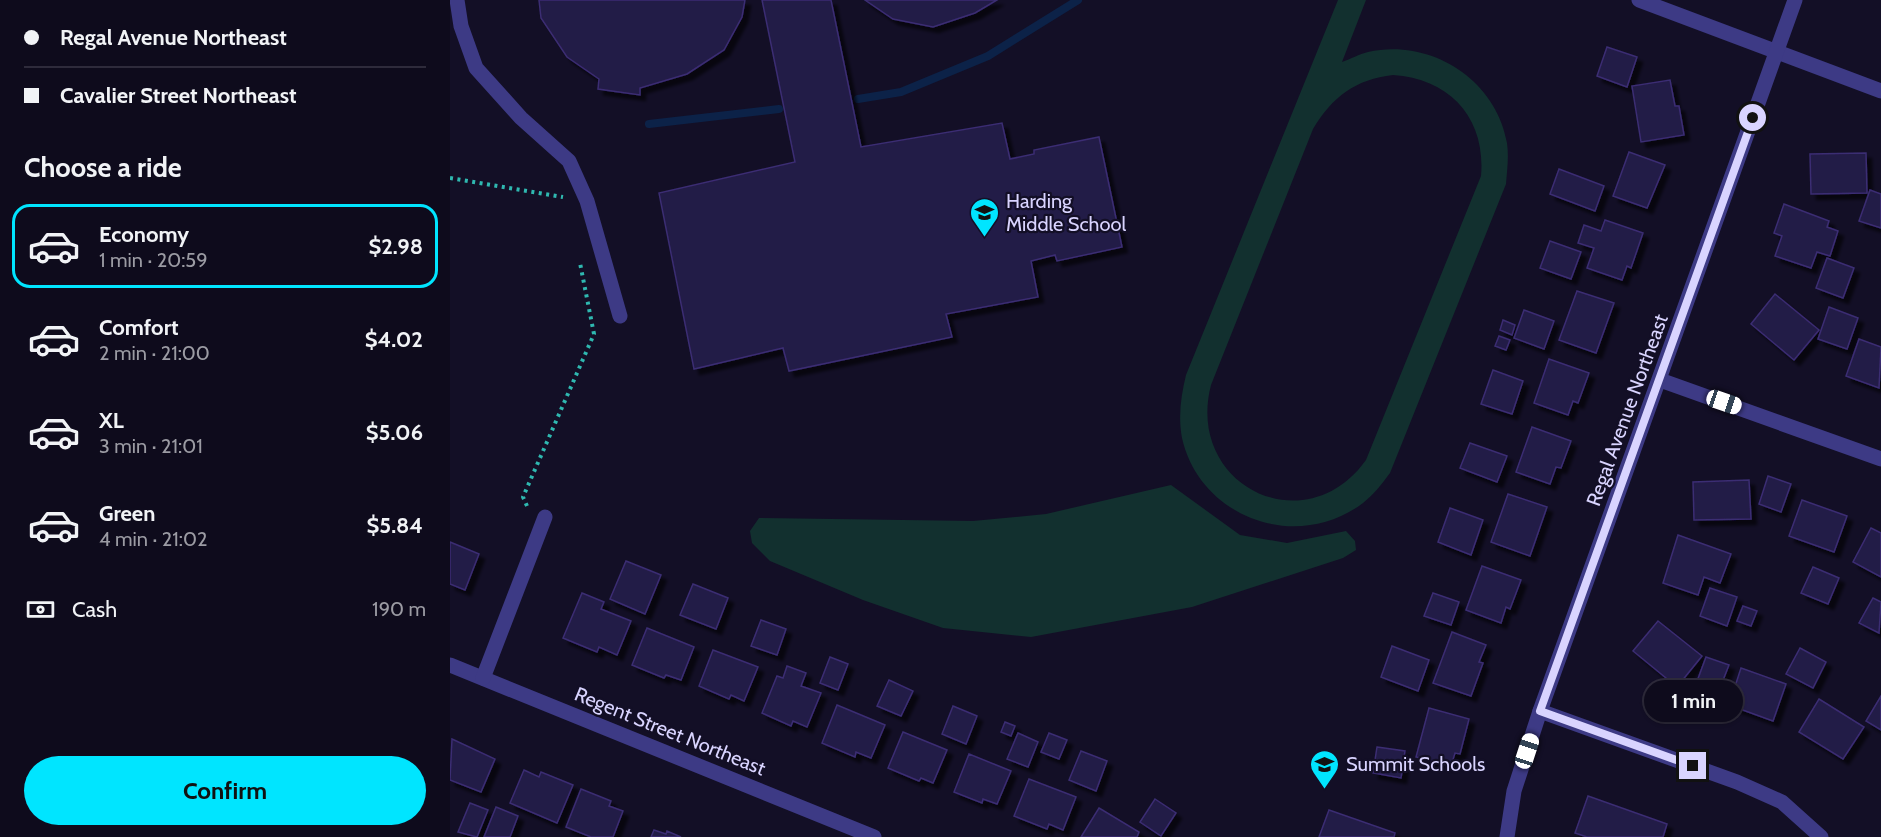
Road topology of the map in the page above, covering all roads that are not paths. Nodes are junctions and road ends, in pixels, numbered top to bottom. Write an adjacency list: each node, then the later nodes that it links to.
1 (457, 0): 6 (street)
2 (1639, 0): 4 (street)
3 (1795, 0): 4 (street, Regal Avenue Northeast)
4 (1777, 52): 5 (street); 7 (street, Regal Avenue Northeast)
5 (1881, 91)
6 (620, 316)
7 (1660, 380): 8 (street); 12 (street, Regal Avenue Northeast)
8 (1881, 459)
9 (542, 524): 11 (street)
10 (450, 664): 11 (street, Regent Street Northeast)
11 (483, 678): 13 (street, Regent Street Northeast)
12 (1540, 711): 14 (street, Regal Avenue Northeast); 15 (street)
13 (874, 837)
14 (1507, 837)
15 (1821, 837)

